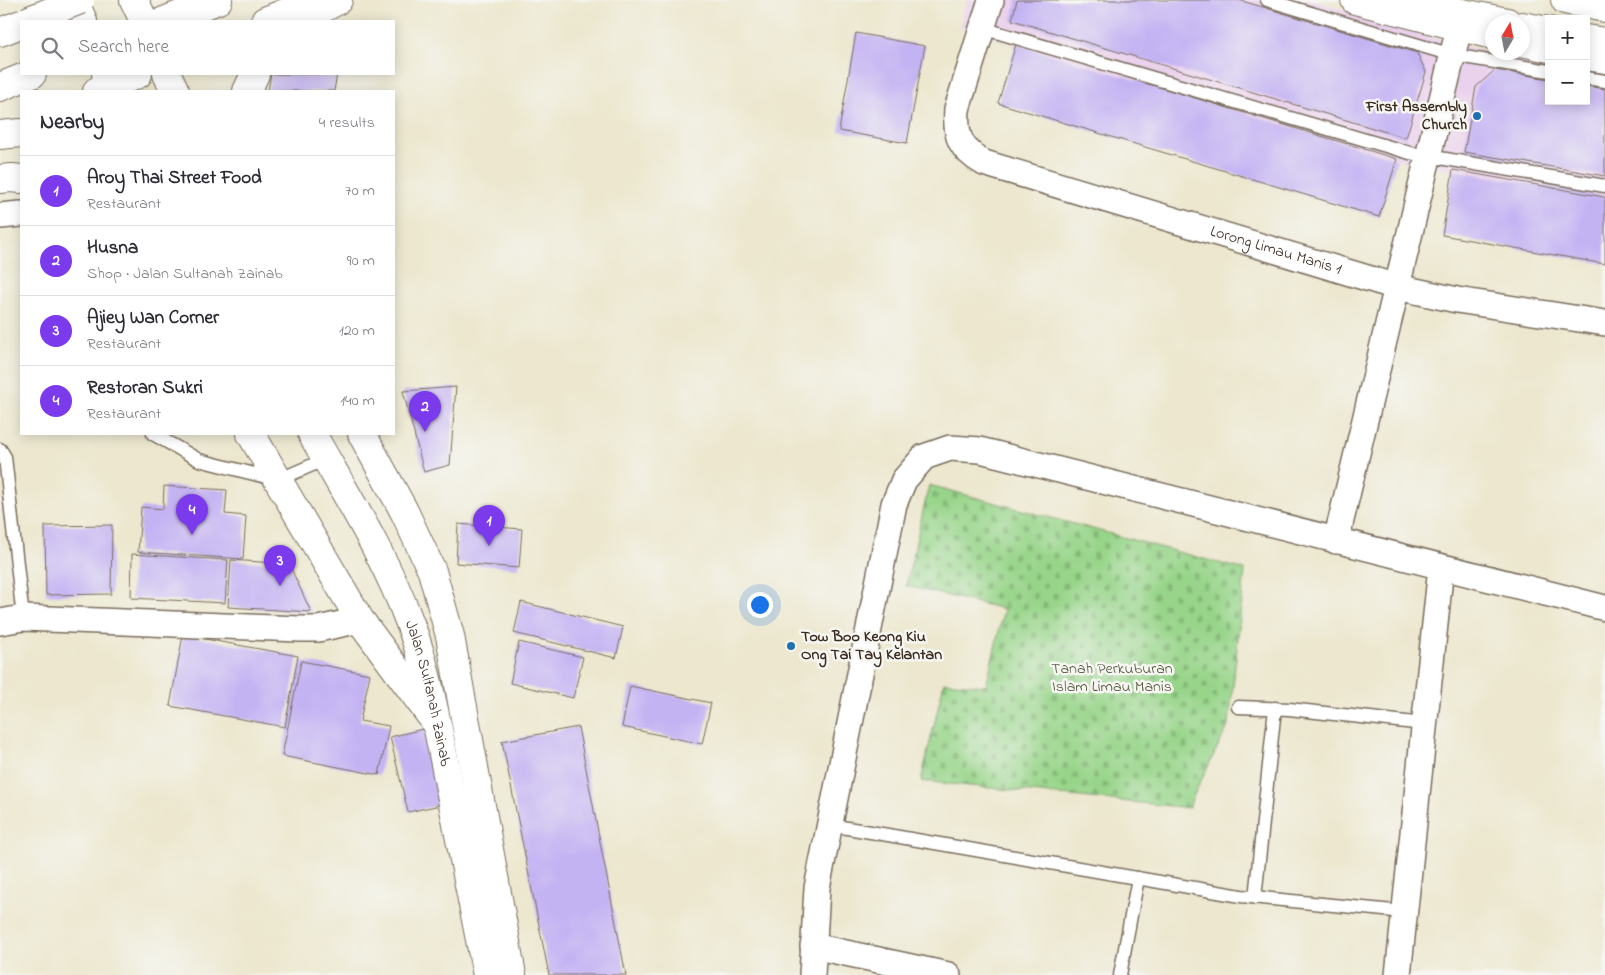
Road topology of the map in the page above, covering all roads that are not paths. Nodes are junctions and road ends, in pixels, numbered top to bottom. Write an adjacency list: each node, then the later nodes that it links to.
1 (74, 0): 15 (main road)
2 (80, 0): 14 (main road, bridge)
3 (134, 0): 16 (main road)
4 (218, 0): 17 (main road)
5 (316, 0): 18 (main road)
6 (338, 0): 19 (main road)
7 (991, 0): 22 (street)
8 (1267, 0): 31 (lane)
9 (1355, 0): 23 (main road)
10 (1413, 0): 13 (main road)
11 (1565, 0): 12 (main road)
12 (1605, 8)
13 (1485, 18)
14 (30, 20)
15 (83, 20)
16 (144, 20)
17 (167, 20)
18 (267, 20)
19 (306, 20)
20 (20, 24): 25 (main road)
21 (1530, 27): 24 (main road)
22 (982, 28): 49 (lane); 55 (street, Lorong Limau Manis 1)
23 (1459, 28): 26 (main road); 31 (street)
24 (1545, 30)
25 (0, 32)
26 (1485, 34)
27 (1590, 40): 28 (main road)
28 (1605, 42)
29 (1530, 44): 30 (main road)
30 (1545, 47)
31 (1452, 55): 34 (lane); 49 (street)
32 (1590, 57): 33 (main road)
33 (1605, 59)
34 (1545, 70)
35 (29, 75): 42 (main road)
36 (135, 75): 41 (main road)
37 (167, 75): 43 (main road)
38 (255, 75): 44 (main road)
39 (1590, 79): 40 (lane)
40 (1605, 81)
41 (107, 85)
42 (0, 86)
43 (175, 90)
44 (247, 90)
45 (20, 121): 46 (main road)
46 (0, 129)
47 (20, 133): 48 (main road)
48 (0, 135)
49 (1428, 156): 52 (lane); 55 (street)
50 (0, 179): 51 (main road)
51 (20, 179)
52 (1605, 186)
53 (20, 214): 54 (street)
54 (0, 216)
55 (1397, 287): 56 (street, Lorong Limau Manis 1); 64 (street)
56 (1605, 323)
57 (155, 435): 63 (lane)
58 (252, 435): 63 (main road)
59 (313, 435): 62 (main road, Jalan Sultanah Zainab)
60 (363, 435): 79 (main road, Jalan Sultanah Zainab)
61 (0, 449): 67 (lane)
62 (326, 459): 63 (lane); 71 (main road, Jalan Sultanah Zainab)
63 (278, 480): 68 (main road)
64 (1336, 541): 65 (street); 73 (street)
65 (1441, 567): 66 (street); 72 (street)
66 (1605, 608)
67 (12, 620): 68 (street)
68 (360, 620): 71 (main road)
69 (1238, 707): 70 (lane)
70 (1276, 708): 72 (lane); 75 (lane)
71 (436, 723): 78 (main road, Jalan Sultanah Zainab)
72 (1424, 724): 76 (street)
73 (830, 825): 74 (lane); 77 (street)
74 (1138, 878): 75 (lane); 82 (lane)
75 (1255, 898): 76 (lane)
76 (1404, 912): 83 (street)
77 (813, 946): 80 (street); 81 (street)
78 (487, 975)
79 (512, 975)
80 (812, 975)
81 (948, 975)
82 (1120, 975)
83 (1398, 975)

